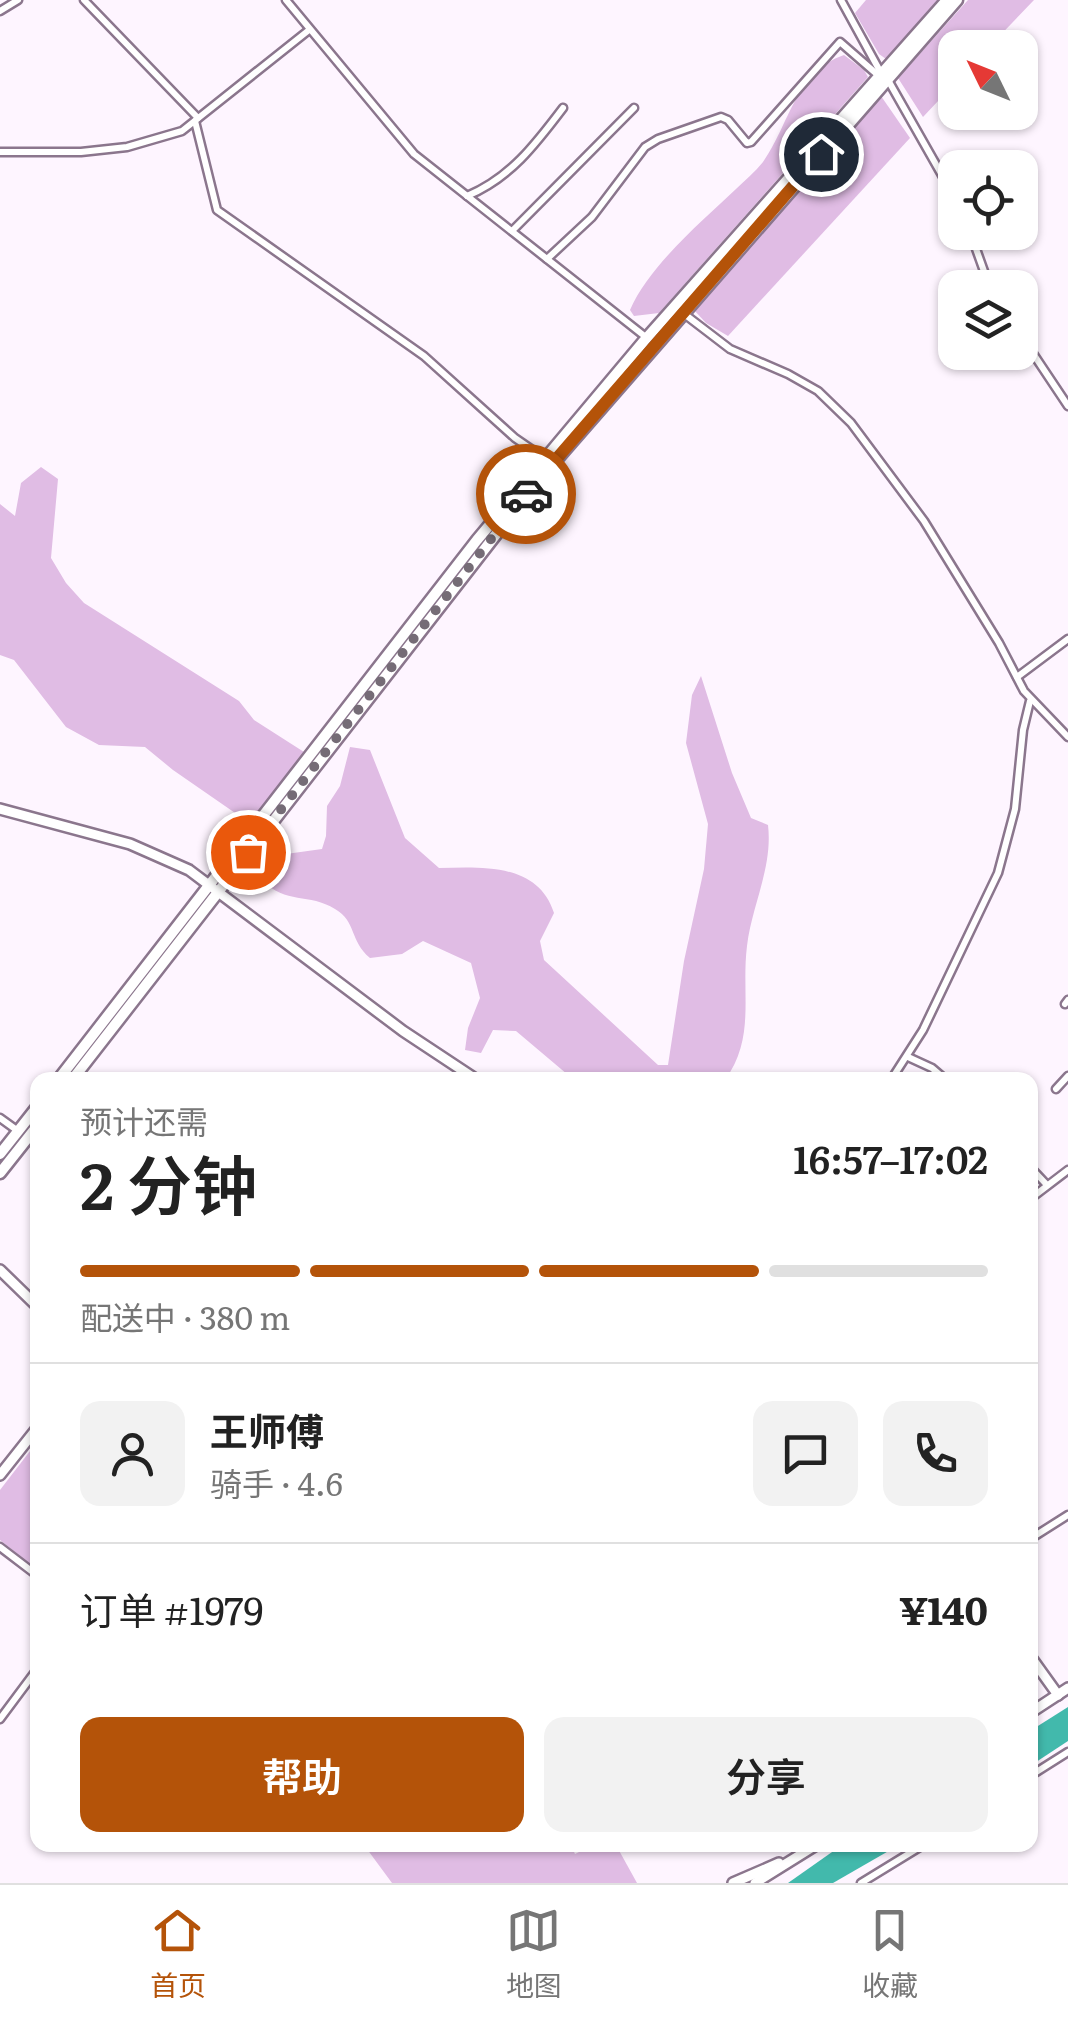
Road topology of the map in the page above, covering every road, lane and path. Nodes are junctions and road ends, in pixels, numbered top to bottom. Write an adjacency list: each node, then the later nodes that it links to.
1 (18, 0): 7 (street)
2 (84, 0): 12 (street)
3 (286, 0): 8 (street)
4 (841, 0): 9 (street)
5 (947, 0): 9 (main road)
6 (958, 0): 9 (main road)
7 (0, 11)
8 (309, 30): 12 (street); 15 (street)
9 (883, 76): 14 (street); 17 (street); 18 (main road); 19 (main road)
10 (563, 108): 15 (street)
11 (634, 108): 16 (street)
12 (197, 119): 13 (street); 22 (street)
13 (0, 152)
14 (938, 169)
15 (466, 196): 16 (street)
16 (512, 232): 17 (street)
17 (547, 258): 19 (street)
18 (682, 312): 24 (street); 28 (main road)
19 (647, 338): 22 (main road)
20 (1038, 361): 21 (street)
21 (1068, 406)
22 (545, 459): 28 (main road)
23 (1068, 639): 24 (street)
24 (1017, 676): 25 (street)
25 (1030, 700): 26 (street); 29 (street)
26 (1068, 737)
27 (0, 809): 28 (street)
28 (215, 888): 30 (main road); 31 (main road); 32 (street)
29 (908, 1057): 33 (street); 34 (street)
30 (65, 1072)
31 (78, 1072)
32 (464, 1072)
33 (897, 1072)
34 (937, 1072)
35 (1068, 1076): 36 (street)
36 (1056, 1089)
37 (30, 1116): 39 (main road)
38 (0, 1118): 39 (street)
39 (18, 1130): 41 (main road)
40 (30, 1135): 43 (main road)
41 (0, 1154)
42 (1068, 1170): 45 (street)
43 (0, 1173)
44 (1038, 1175): 45 (street)
45 (1047, 1185): 46 (street)
46 (1038, 1193)
47 (0, 1270): 48 (street)
48 (30, 1298)
49 (30, 1437): 50 (street)
50 (0, 1475)
51 (1068, 1514): 52 (street)
52 (1038, 1535)
53 (0, 1547): 54 (street)
54 (30, 1570)
55 (1038, 1667): 58 (street)
56 (30, 1679): 60 (street)
57 (1068, 1688): 58 (street)
58 (1058, 1695): 59 (street)
59 (1038, 1708)
60 (0, 1718)
61 (1068, 1752): 62 (street)
62 (1038, 1771)
63 (803, 1852): 65 (street)
64 (912, 1852): 68 (street)
65 (786, 1861): 66 (street); 67 (street)
66 (733, 1883)
67 (755, 1883)
68 (862, 1883)

